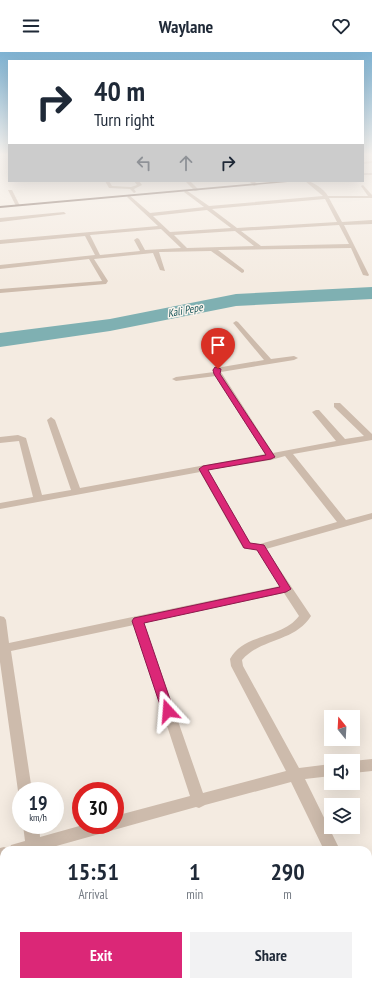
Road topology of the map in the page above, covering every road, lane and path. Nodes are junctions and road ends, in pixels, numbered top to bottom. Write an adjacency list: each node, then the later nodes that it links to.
1 (326, 197): 14 (street)
2 (14, 198): 7 (street)
3 (109, 198): 7 (main road)
4 (131, 198): 11 (street)
5 (195, 198): 9 (street)
6 (320, 198): 9 (street)
7 (18, 205): 8 (main road)
8 (0, 207)
9 (208, 208): 11 (street); 18 (street)
10 (64, 213): 12 (street)
11 (150, 215): 17 (street)
12 (0, 220)
13 (278, 222): 16 (street)
14 (341, 222): 15 (street); 16 (street); 23 (street)
15 (372, 222)
16 (284, 226): 18 (street)
17 (163, 227): 19 (street); 20 (street)
18 (234, 230): 19 (street); 24 (street)
19 (170, 234): 25 (street)
20 (87, 235): 22 (street); 29 (street)
21 (137, 240): 28 (street)
22 (0, 242)
23 (353, 246): 24 (street); 34 (street)
24 (260, 248): 26 (street)
25 (185, 249): 26 (street); 27 (street)
26 (212, 249): 33 (street)
27 (155, 250): 28 (street); 32 (street)
28 (143, 251): 29 (street)
29 (98, 256): 30 (street)
30 (90, 257): 31 (street); 35 (street)
31 (0, 267)
32 (163, 270)
33 (242, 272)
34 (366, 276)
35 (0, 291)
36 (236, 323): 38 (street)
37 (294, 358): 38 (street)
38 (269, 362): 39 (street)
39 (217, 374): 40 (street); 48 (street)
40 (176, 379)
41 (337, 405): 44 (street)
42 (316, 412): 46 (street)
43 (51, 420): 50 (street)
44 (371, 437): 46 (street)
45 (0, 440): 51 (street)
46 (342, 442): 47 (street)
47 (287, 453): 48 (street); 54 (street)
48 (271, 457): 49 (street)
49 (203, 469): 50 (street); 55 (street)
50 (77, 492): 51 (street)
51 (38, 499): 52 (street)
52 (0, 506)
53 (372, 516): 54 (street)
54 (343, 523): 55 (street)
55 (260, 547): 56 (street)
56 (286, 589): 58 (street); 63 (street)
57 (0, 620): 59 (street)
58 (138, 621): 59 (street); 65 (street)
59 (2, 648): 64 (street)
60 (372, 765): 61 (street)
61 (360, 766)
62 (324, 771): 63 (street)
63 (293, 775): 65 (street); 71 (street)
64 (24, 782)
65 (199, 802): 66 (street)
66 (124, 821)
67 (32, 834): 69 (street)
68 (78, 834): 70 (street)
69 (33, 846)
70 (36, 846)
71 (330, 846)

